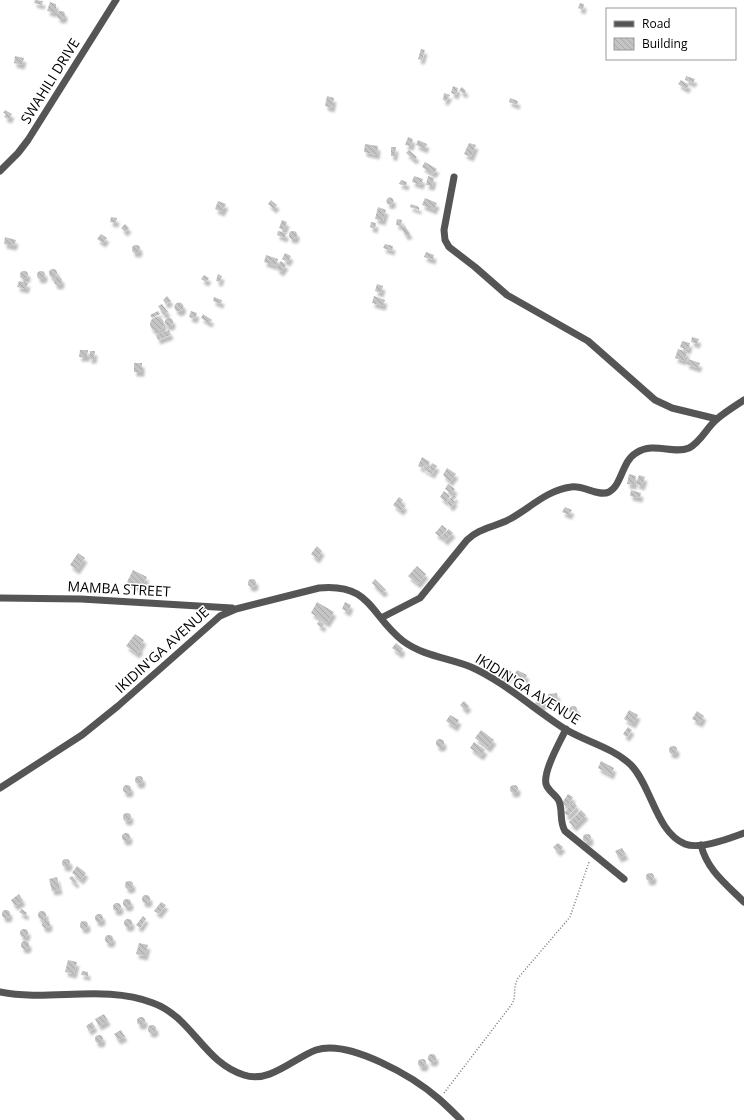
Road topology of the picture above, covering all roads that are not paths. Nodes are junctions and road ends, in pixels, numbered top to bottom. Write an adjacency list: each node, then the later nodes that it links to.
1 (116, 0): 2 (street, SWAHILI DRIVE)
2 (0, 171)
3 (454, 177): 5 (street)
4 (744, 400): 5 (street)
5 (717, 419): 8 (street)
6 (0, 598): 7 (street, MAMBA STREET)
7 (236, 609): 8 (street, IKIDIN'GA AVENUE); 10 (street, IKIDIN'GA AVENUE)
8 (381, 618): 9 (street, IKIDIN'GA AVENUE)
9 (566, 729): 12 (street, IKIDIN'GA AVENUE); 13 (street)
10 (0, 788)
11 (744, 833): 12 (street, IKIDIN'GA AVENUE)
12 (701, 845): 14 (street)
13 (624, 879)
14 (744, 902)
15 (0, 992): 16 (street)
16 (461, 1120)

